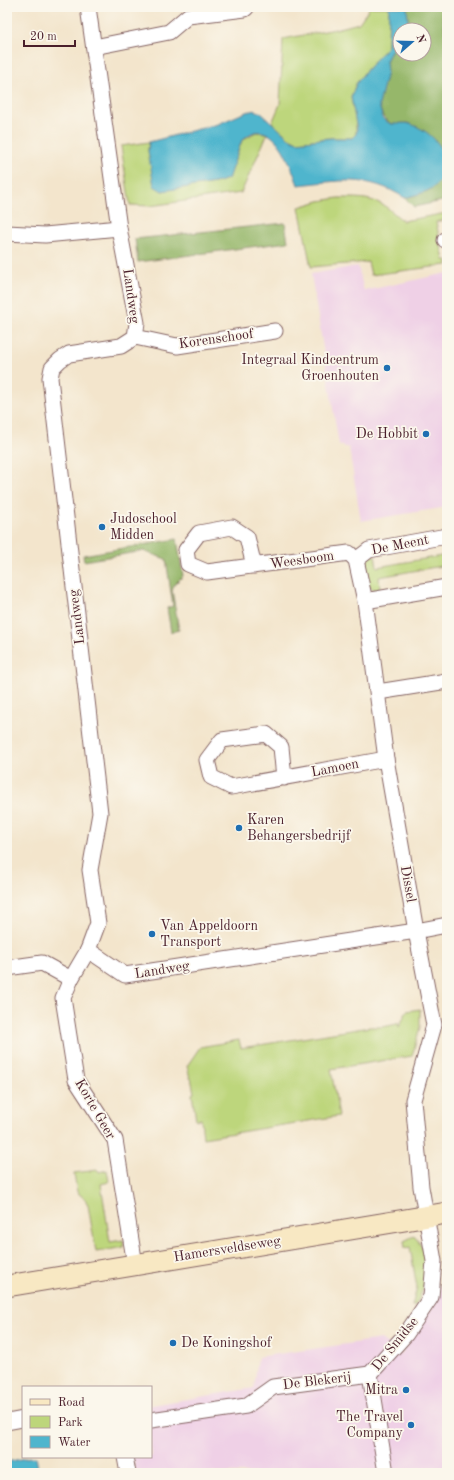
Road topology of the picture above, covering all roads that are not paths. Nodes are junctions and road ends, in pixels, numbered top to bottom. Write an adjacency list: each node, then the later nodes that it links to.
1 (88, 7): 4 (street, Landweg)
2 (247, 7): 3 (street)
3 (188, 11): 4 (street)
4 (94, 47): 5 (street, Landweg)
5 (119, 228): 7 (street); 10 (street, Landweg)
6 (7, 233): 7 (street)
7 (46, 235): 8 (street)
8 (7, 244)
9 (275, 331): 10 (street, Korenschoof)
10 (135, 337): 22 (street, Landweg)
11 (447, 536): 12 (street, De Meent)
12 (353, 556): 13 (street, Weesboom); 15 (street, Dissel)
13 (254, 566)
14 (447, 587): 15 (street)
15 (364, 601): 17 (street, Dissel)
16 (447, 681): 17 (street)
17 (378, 692): 18 (street, Dissel)
18 (386, 759): 19 (street, Lamoen); 21 (street, Dissel)
19 (284, 778): 19 (street, Lamoen)
20 (447, 925): 21 (street, Landweg)
21 (416, 931): 22 (street, Landweg); 26 (street, Dissel)
22 (88, 950): 24 (street, Korte Geer)
23 (7, 968): 24 (street)
24 (71, 979): 27 (street, Korte Geer)
25 (447, 1213): 26 (street, Hamersveldseweg)
26 (426, 1217): 27 (street, Hamersveldseweg); 29 (street, De Smidse)
27 (135, 1265): 28 (street, Hamersveldseweg)
28 (7, 1286)
29 (370, 1374): 31 (street, De Blekerij); 35 (street, De Smidse)
30 (22, 1419): 32 (street)
31 (152, 1420)
32 (7, 1422)
33 (125, 1458): 34 (street)
34 (128, 1473)
35 (386, 1473)

